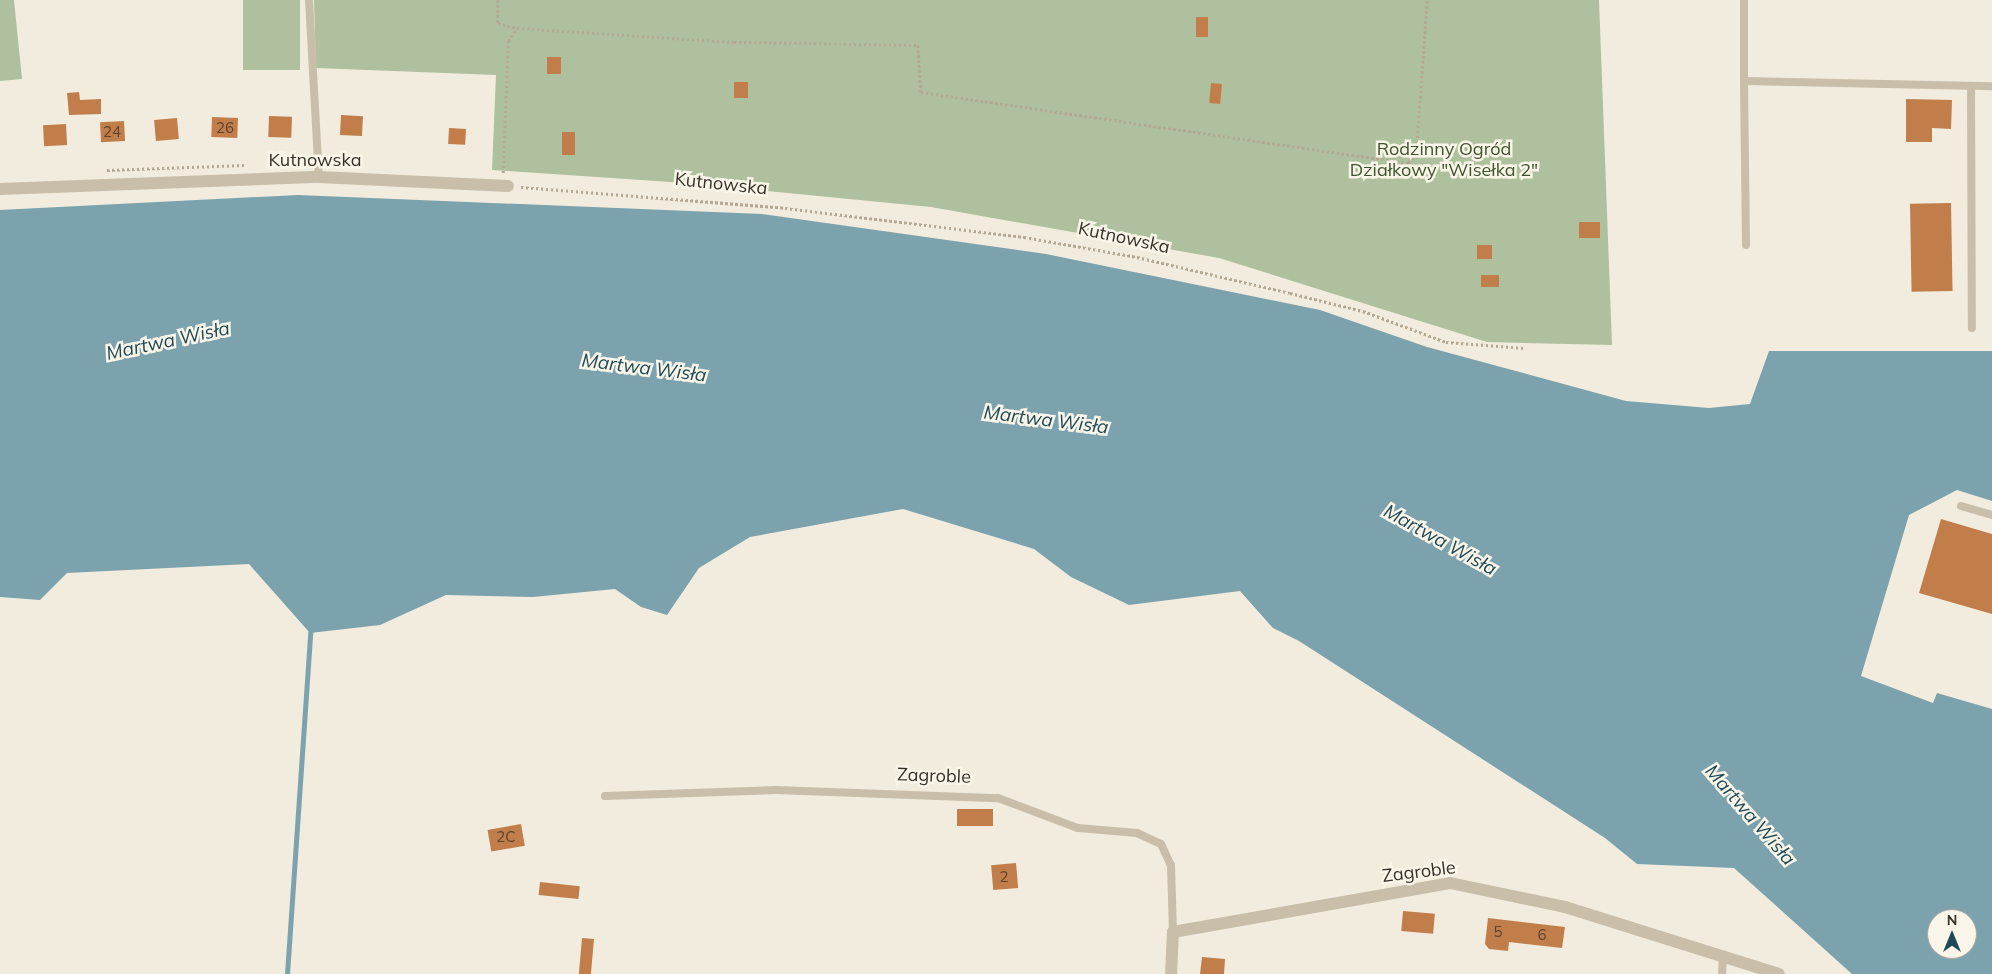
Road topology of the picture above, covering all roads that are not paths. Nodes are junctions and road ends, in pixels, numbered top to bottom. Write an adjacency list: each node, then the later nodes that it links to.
1 (309, 0): 6 (lane)
2 (1744, 0): 3 (lane)
3 (1744, 81): 4 (lane); 9 (lane)
4 (1971, 86): 5 (lane); 10 (lane)
5 (1992, 86)
6 (319, 177): 7 (street, Kutnowska); 8 (street, Kutnowska)
7 (508, 186)
8 (0, 189)
9 (1746, 245)
10 (1972, 328)
11 (1961, 506): 12 (lane)
12 (1992, 514)
13 (605, 796): 14 (lane, Zagroble)
14 (1173, 932): 15 (street, Zagroble); 16 (street, Zagroble)
15 (1723, 955): 17 (lane); 18 (street, Zagroble)
16 (1171, 974)
17 (1722, 974)
18 (1779, 974)

